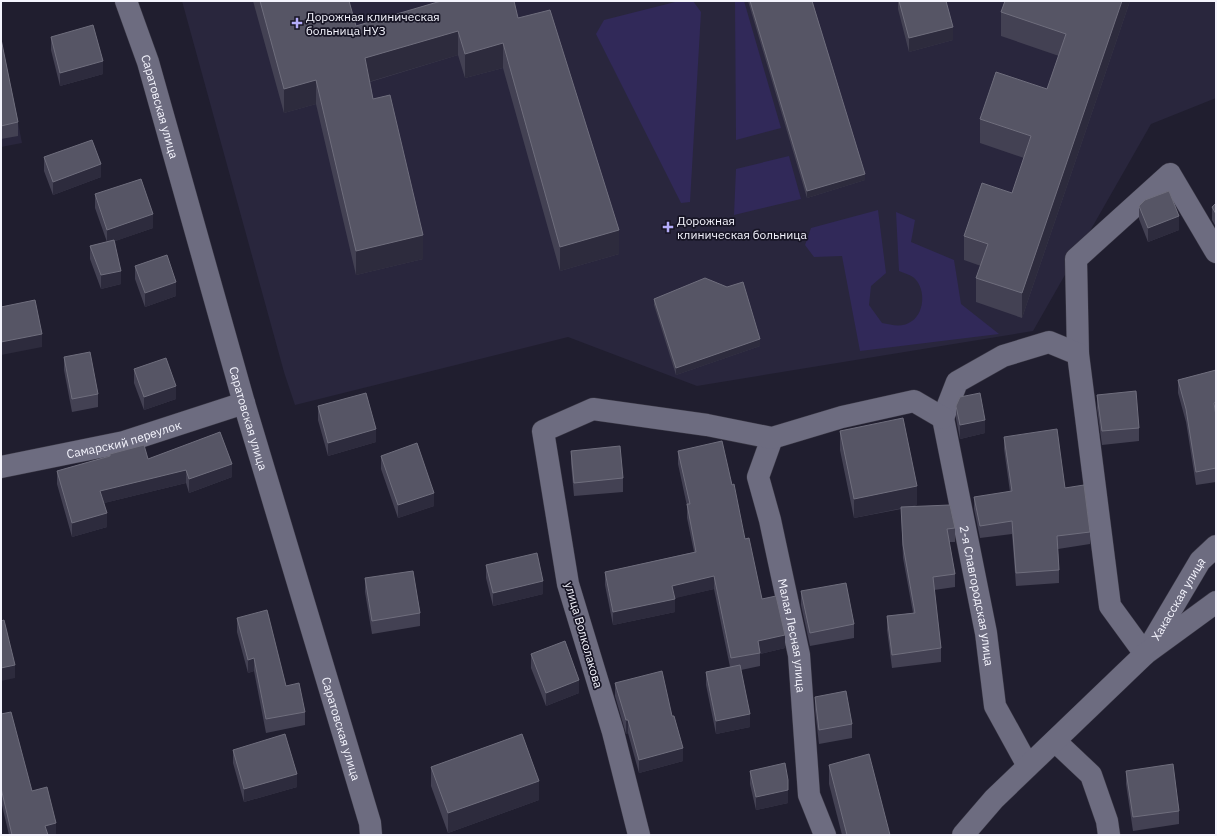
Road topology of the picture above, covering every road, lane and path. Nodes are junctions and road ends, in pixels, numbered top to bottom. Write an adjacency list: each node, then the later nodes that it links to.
1 (126, 1): 4 (street, Саратовская улица)
2 (1216, 252): 3 (street)
3 (1078, 354): 5 (street); 10 (street)
4 (244, 403): 7 (street, Самарский переулок); 13 (street, Саратовская улица)
5 (943, 418): 6 (street); 12 (street, 2-я Славгородская улица)
6 (772, 438): 14 (street, улица Волколакова); 15 (street, Малая Лесная улица)
7 (1, 467)
8 (1216, 546): 10 (street, Хакасская улица)
9 (1216, 602): 10 (street)
10 (1145, 654): 11 (street)
11 (1055, 741): 12 (street); 17 (street)
12 (1028, 766): 16 (street)
13 (371, 835)
14 (639, 835)
15 (825, 835)
16 (964, 835)
17 (1110, 835)

